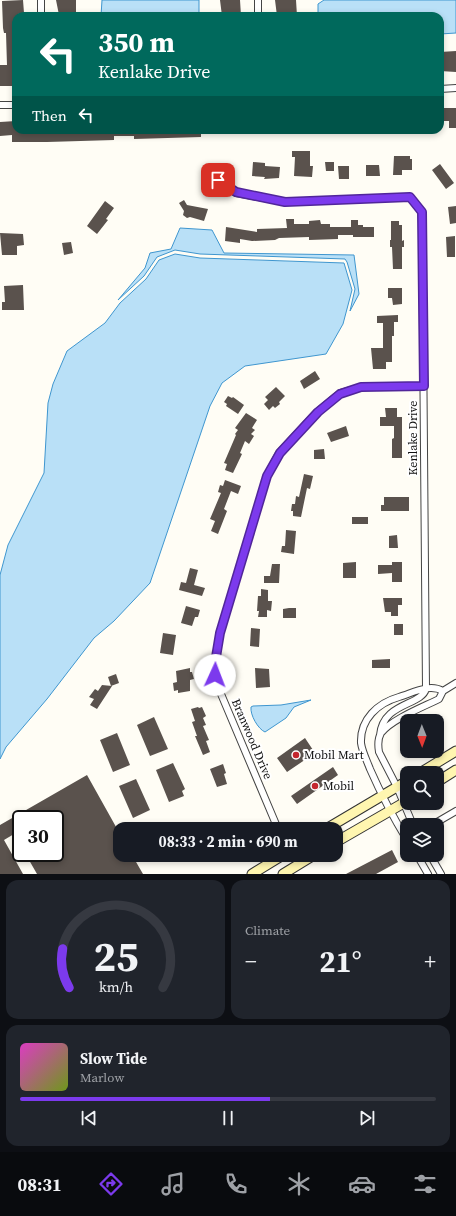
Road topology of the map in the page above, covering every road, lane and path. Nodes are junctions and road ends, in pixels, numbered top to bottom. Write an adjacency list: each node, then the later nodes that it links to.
1 (40, 0): 3 (street)
2 (258, 0): 4 (street)
3 (41, 12)
4 (258, 12)
5 (456, 88): 6 (street)
6 (444, 89)
7 (0, 105): 8 (street)
8 (12, 105)
9 (218, 180): 10 (street, Kenlake Drive)
10 (424, 386): 12 (street, Kenlake Drive); 27 (street, Branwood Drive)
11 (456, 683): 13 (street)
12 (426, 689): 13 (street); 14 (street); 22 (street)
13 (443, 691): 14 (street)
14 (380, 734): 20 (street)
15 (456, 751): 16 (main road)
16 (431, 766)
17 (456, 770): 18 (main road)
18 (444, 778)
19 (400, 785): 20 (main road)
20 (397, 787): 21 (street); 22 (main road)
21 (400, 793)
22 (382, 796): 24 (street); 28 (main road)
23 (400, 804): 24 (main road)
24 (389, 810): 29 (street); 30 (main road)
25 (456, 810): 26 (street)
26 (443, 818)
27 (275, 822)
28 (338, 822)
29 (400, 828)
30 (343, 838)
31 (272, 862): 35 (main road)
32 (303, 862): 36 (main road)
33 (421, 862): 37 (street)
34 (434, 862): 38 (street)
35 (252, 874)
36 (283, 874)
37 (428, 874)
38 (441, 874)

